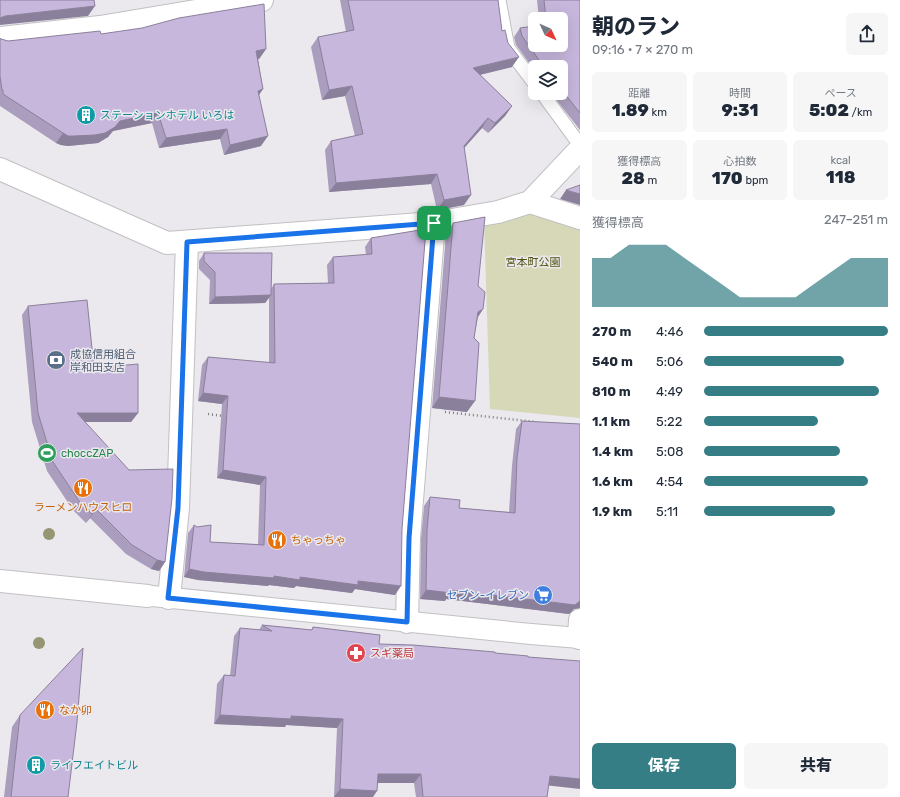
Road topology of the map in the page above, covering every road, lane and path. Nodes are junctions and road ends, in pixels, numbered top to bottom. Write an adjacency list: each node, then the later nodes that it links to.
1 (262, 0): 3 (street)
2 (499, 0): 4 (lane)
3 (0, 38)
4 (528, 75)
5 (547, 100): 6 (lane)
6 (580, 145)
7 (580, 149): 9 (street)
8 (0, 169): 12 (street)
9 (530, 202): 10 (street); 11 (street)
10 (580, 218)
11 (434, 223): 12 (street); 13 (street)
12 (187, 242): 14 (street)
13 (419, 409): 16 (path); 19 (street)
14 (181, 412): 15 (path); 18 (street)
15 (228, 416)
16 (542, 422)
17 (0, 581): 18 (street)
18 (158, 597): 19 (street)
19 (407, 622): 20 (street)
20 (580, 632)

